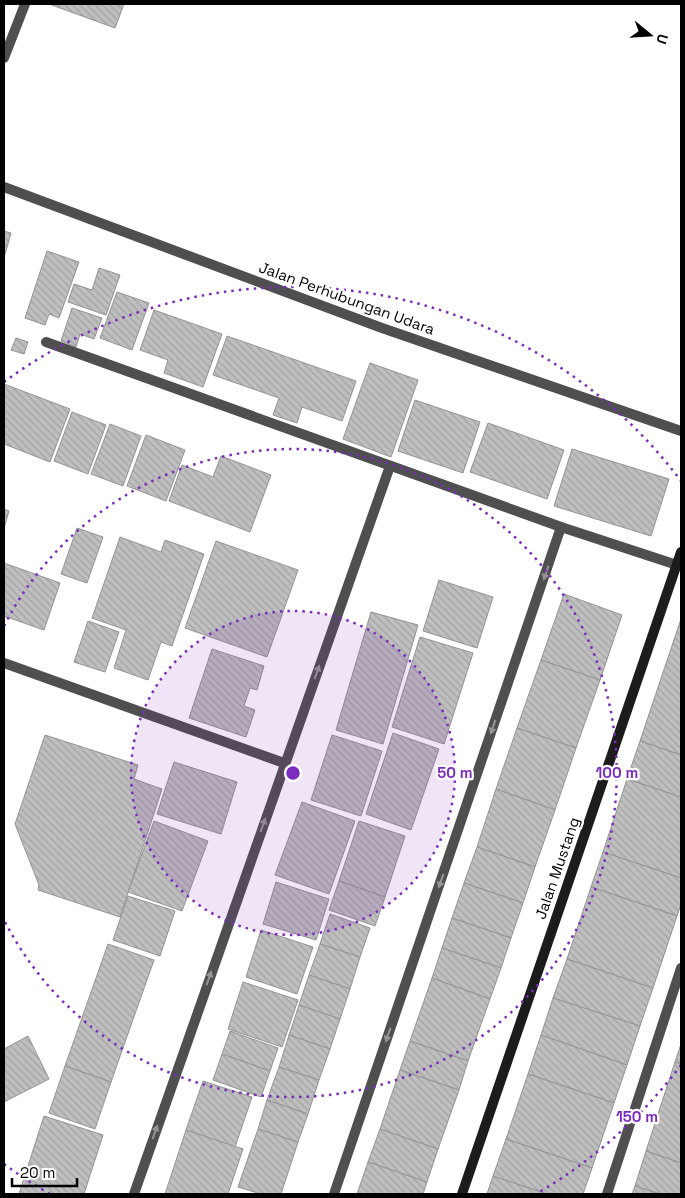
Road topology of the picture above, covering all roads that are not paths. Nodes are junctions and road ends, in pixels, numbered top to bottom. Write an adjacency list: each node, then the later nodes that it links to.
1 (25, 4): 2 (street)
2 (4, 58)
3 (4, 187): 5 (street, Jalan Perhubungan Udara)
4 (46, 342): 6 (street)
5 (681, 431)
6 (390, 466): 7 (street); 11 (street, one-way to 6)
7 (561, 527): 9 (street); 14 (street, one-way to 14)
8 (681, 552): 9 (main road, Jalan Mustang)
9 (677, 565): 15 (main road, Jalan Mustang)
10 (4, 664): 11 (street)
11 (284, 763): 13 (street, one-way to 11)
12 (681, 968): 16 (street)
13 (134, 1194)
14 (334, 1194)
15 (462, 1194)
16 (607, 1194)

